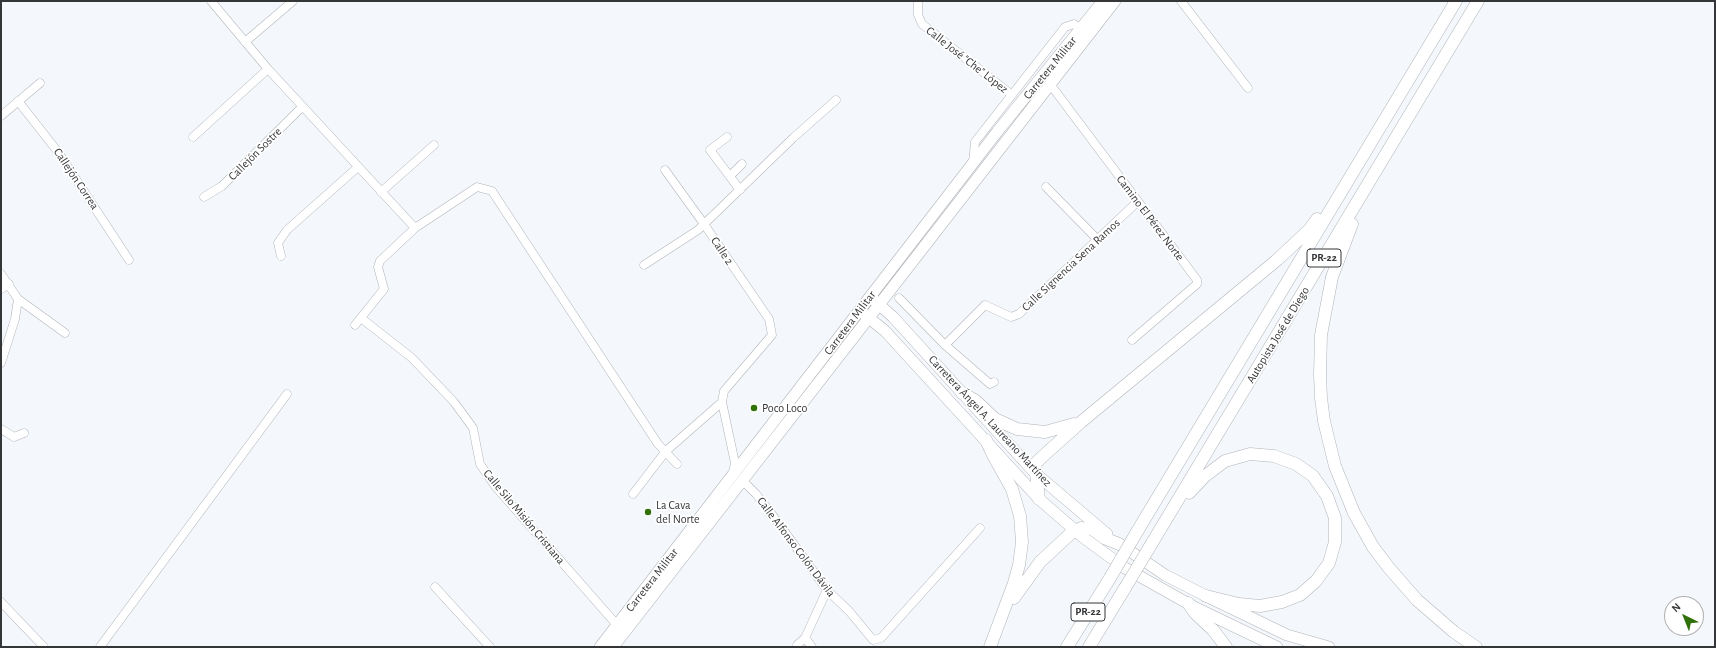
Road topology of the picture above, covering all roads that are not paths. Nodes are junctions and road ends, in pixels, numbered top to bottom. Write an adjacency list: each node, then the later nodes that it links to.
1 (211, 1): 11 (street)
2 (293, 1): 11 (street)
3 (918, 1): 16 (street, Calle José "Che" López)
4 (1103, 1): 9 (main road, Carretera Militar)
5 (1115, 1): 14 (main road, Carretera Militar)
6 (1181, 1): 15 (street)
7 (1456, 1): 31 (highway, Autopista José de Diego / PR-22)
8 (1478, 1): 33 (highway, Autopista José de Diego / PR-22)
9 (1095, 6): 10 (main road, Carretera Militar)
10 (1081, 30): 16 (street); 25 (main road, Carretera Militar)
11 (245, 42): 12 (street)
12 (268, 69): 19 (street); 21 (street)
13 (40, 83): 18 (street)
14 (1050, 84): 35 (street, Camino El Pérez Norte); 48 (main road, Carretera Militar)
15 (1248, 88)
16 (1012, 95): 25 (street)
17 (836, 100): 30 (street)
18 (18, 101): 20 (street); 40 (street, Callejón Correa)
19 (302, 106): 26 (street); 34 (street, Callejón Sostre)
20 (1, 116)
21 (193, 137)
22 (728, 137): 28 (street)
23 (434, 145): 32 (street)
24 (742, 164): 28 (street)
25 (973, 164): 45 (main road, Carretera Militar)
26 (358, 167): 32 (street); 39 (street)
27 (665, 170): 36 (street, Calle 2)
28 (730, 176): 30 (street)
29 (1046, 187): 38 (street)
30 (740, 190): 36 (street)
31 (1342, 190): 60 (highway); 91 (highway, Autopista José de Diego / PR-22, bridge)
32 (381, 192): 37 (street)
33 (1362, 194): 70 (highway, Autopista José de Diego / PR-22); 97 (highway)
34 (204, 197)
35 (1138, 202): 38 (street, Calle Signencia Sena Ramos); 53 (street, Camino El Pérez Norte)
36 (704, 224): 41 (street); 59 (street, Calle 2)
37 (415, 228): 50 (street); 64 (street)
38 (1098, 240): 54 (street, Calle Signencia Sena Ramos)
39 (281, 256)
40 (129, 260)
41 (644, 265)
42 (1, 274): 43 (street)
43 (9, 284): 44 (street); 47 (street)
44 (1, 289)
45 (870, 297): 48 (main road, Carretera Ángel A. Laureano Martínez); 49 (main road, Carretera Militar)
46 (899, 298): 54 (street)
47 (18, 300): 52 (street); 55 (street)
48 (879, 304): 49 (main road, Carretera Militar); 57 (main road, Carretera Ángel A. Laureano Martínez)
49 (864, 314): 63 (main road, Carretera Ángel A. Laureano Martínez); 67 (main road, Carretera Militar)
50 (361, 318): 51 (street); 81 (street, Calle Silo Misión Cristiana)
51 (355, 325)
52 (65, 333)
53 (1132, 340)
54 (945, 345): 56 (street)
55 (1, 363)
56 (994, 382)
57 (962, 393): 60 (highway); 66 (main road, Carretera Ángel A. Laureano Martínez)
58 (288, 394): 85 (street)
59 (722, 402): 64 (street); 67 (street)
60 (1081, 422): 66 (highway)
61 (1, 429): 62 (street)
62 (24, 433)
63 (986, 440): 69 (main road, Carretera Ángel A. Laureano Martínez); 79 (highway)
64 (666, 451): 65 (street); 68 (street)
65 (677, 464)
66 (1035, 473): 69 (highway); 73 (main road, Carretera Ángel A. Laureano Martínez)
67 (737, 478): 75 (street, Calle Alfonso Colón Dávila); 81 (main road, Carretera Militar); 88 (main road, Carretera Militar)
68 (633, 494)
69 (1039, 499): 72 (main road, Carretera Ángel A. Laureano Martínez)
70 (1170, 515): 76 (highway); 80 (highway, Autopista José de Diego / PR-22, bridge)
71 (980, 528): 75 (street, Calle Alfonso Colón Dávila)
72 (1076, 531): 73 (highway); 78 (main road, Carretera Ángel A. Laureano Martínez); 79 (highway)
73 (1119, 544): 76 (main road, Carretera Ángel A. Laureano Martínez)
74 (435, 587): 86 (street)
75 (827, 590): 82 (street)
76 (1206, 596): 96 (main road, Carretera Ángel A. Laureano Martínez)
77 (1, 602): 84 (street)
78 (1188, 603): 94 (highway); 95 (main road, Carretera Ángel A. Laureano Martínez)
79 (1004, 612): 90 (highway)
80 (1106, 620): 92 (highway, Autopista José de Diego / PR-22); 93 (highway)
81 (617, 625): 87 (main road, Carretera Militar)
82 (805, 638): 83 (street); 89 (street)
83 (798, 645)
84 (44, 647)
85 (100, 647)
86 (490, 647)
87 (600, 647)
88 (613, 647)
89 (812, 647)
90 (990, 647)
91 (1067, 647)
92 (1089, 647)
93 (1098, 647)
94 (1226, 647)
95 (1277, 647)
96 (1329, 647)
97 (1476, 647)

